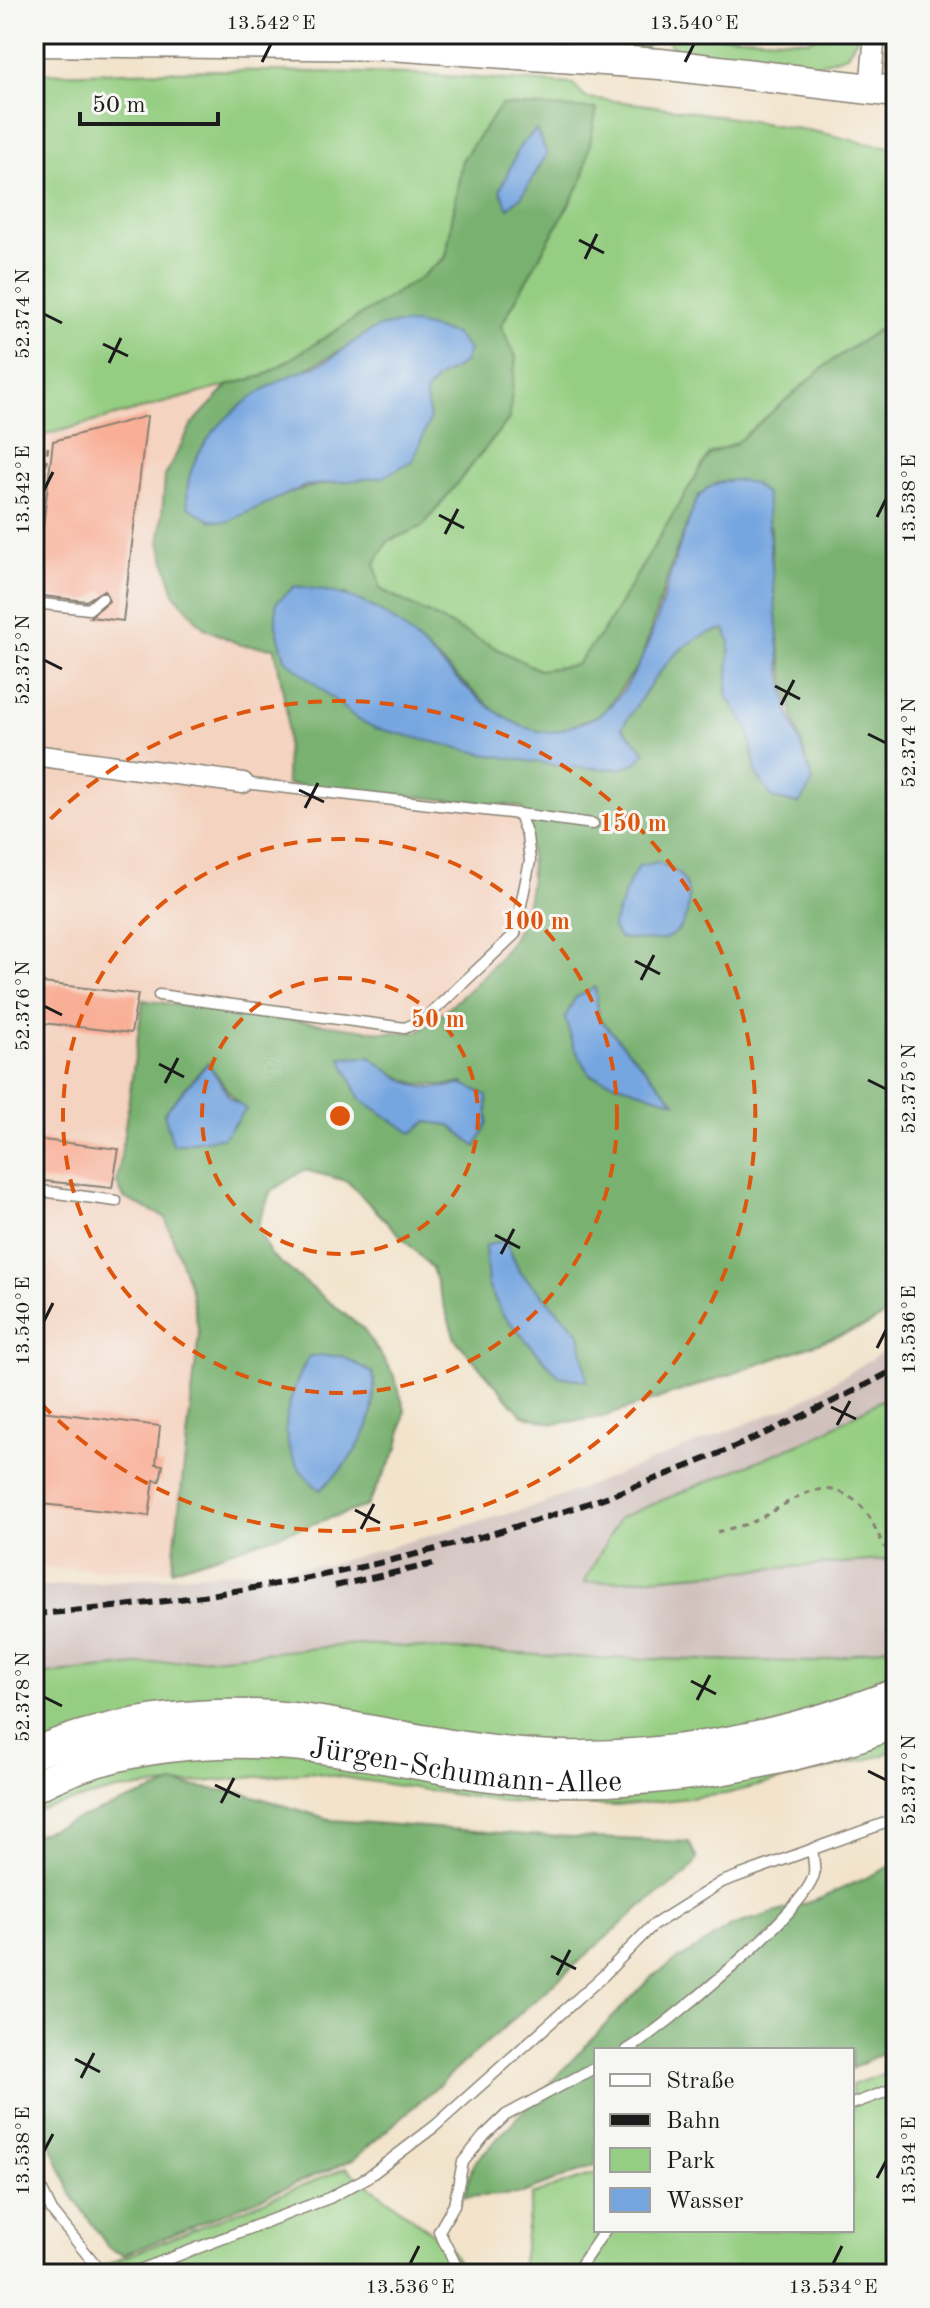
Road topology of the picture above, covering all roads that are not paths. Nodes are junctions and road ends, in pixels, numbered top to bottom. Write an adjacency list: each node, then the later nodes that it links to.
1 (875, 34): 3 (street)
2 (34, 41): 3 (street)
3 (883, 91)
4 (102, 598): 5 (lane)
5 (34, 603)
6 (34, 755): 7 (street)
7 (243, 783): 8 (lane)
8 (519, 814): 9 (lane); 10 (lane)
9 (593, 824)
10 (159, 995)
11 (34, 1190): 12 (lane)
12 (116, 1201)
13 (896, 1694): 15 (street, Jürgen-Schumann-Allee)
14 (896, 1723): 16 (street, Jürgen-Schumann-Allee)
15 (34, 1753)
16 (34, 1787)
17 (896, 1819): 18 (lane)
18 (812, 1849): 19 (lane); 26 (lane)
19 (630, 2048)
20 (594, 2068): 27 (lane)
21 (896, 2088): 22 (lane)
22 (854, 2103)
23 (34, 2174): 25 (lane)
24 (604, 2232): 28 (lane)
25 (103, 2274)
26 (129, 2274)
27 (460, 2274)
28 (575, 2274)

